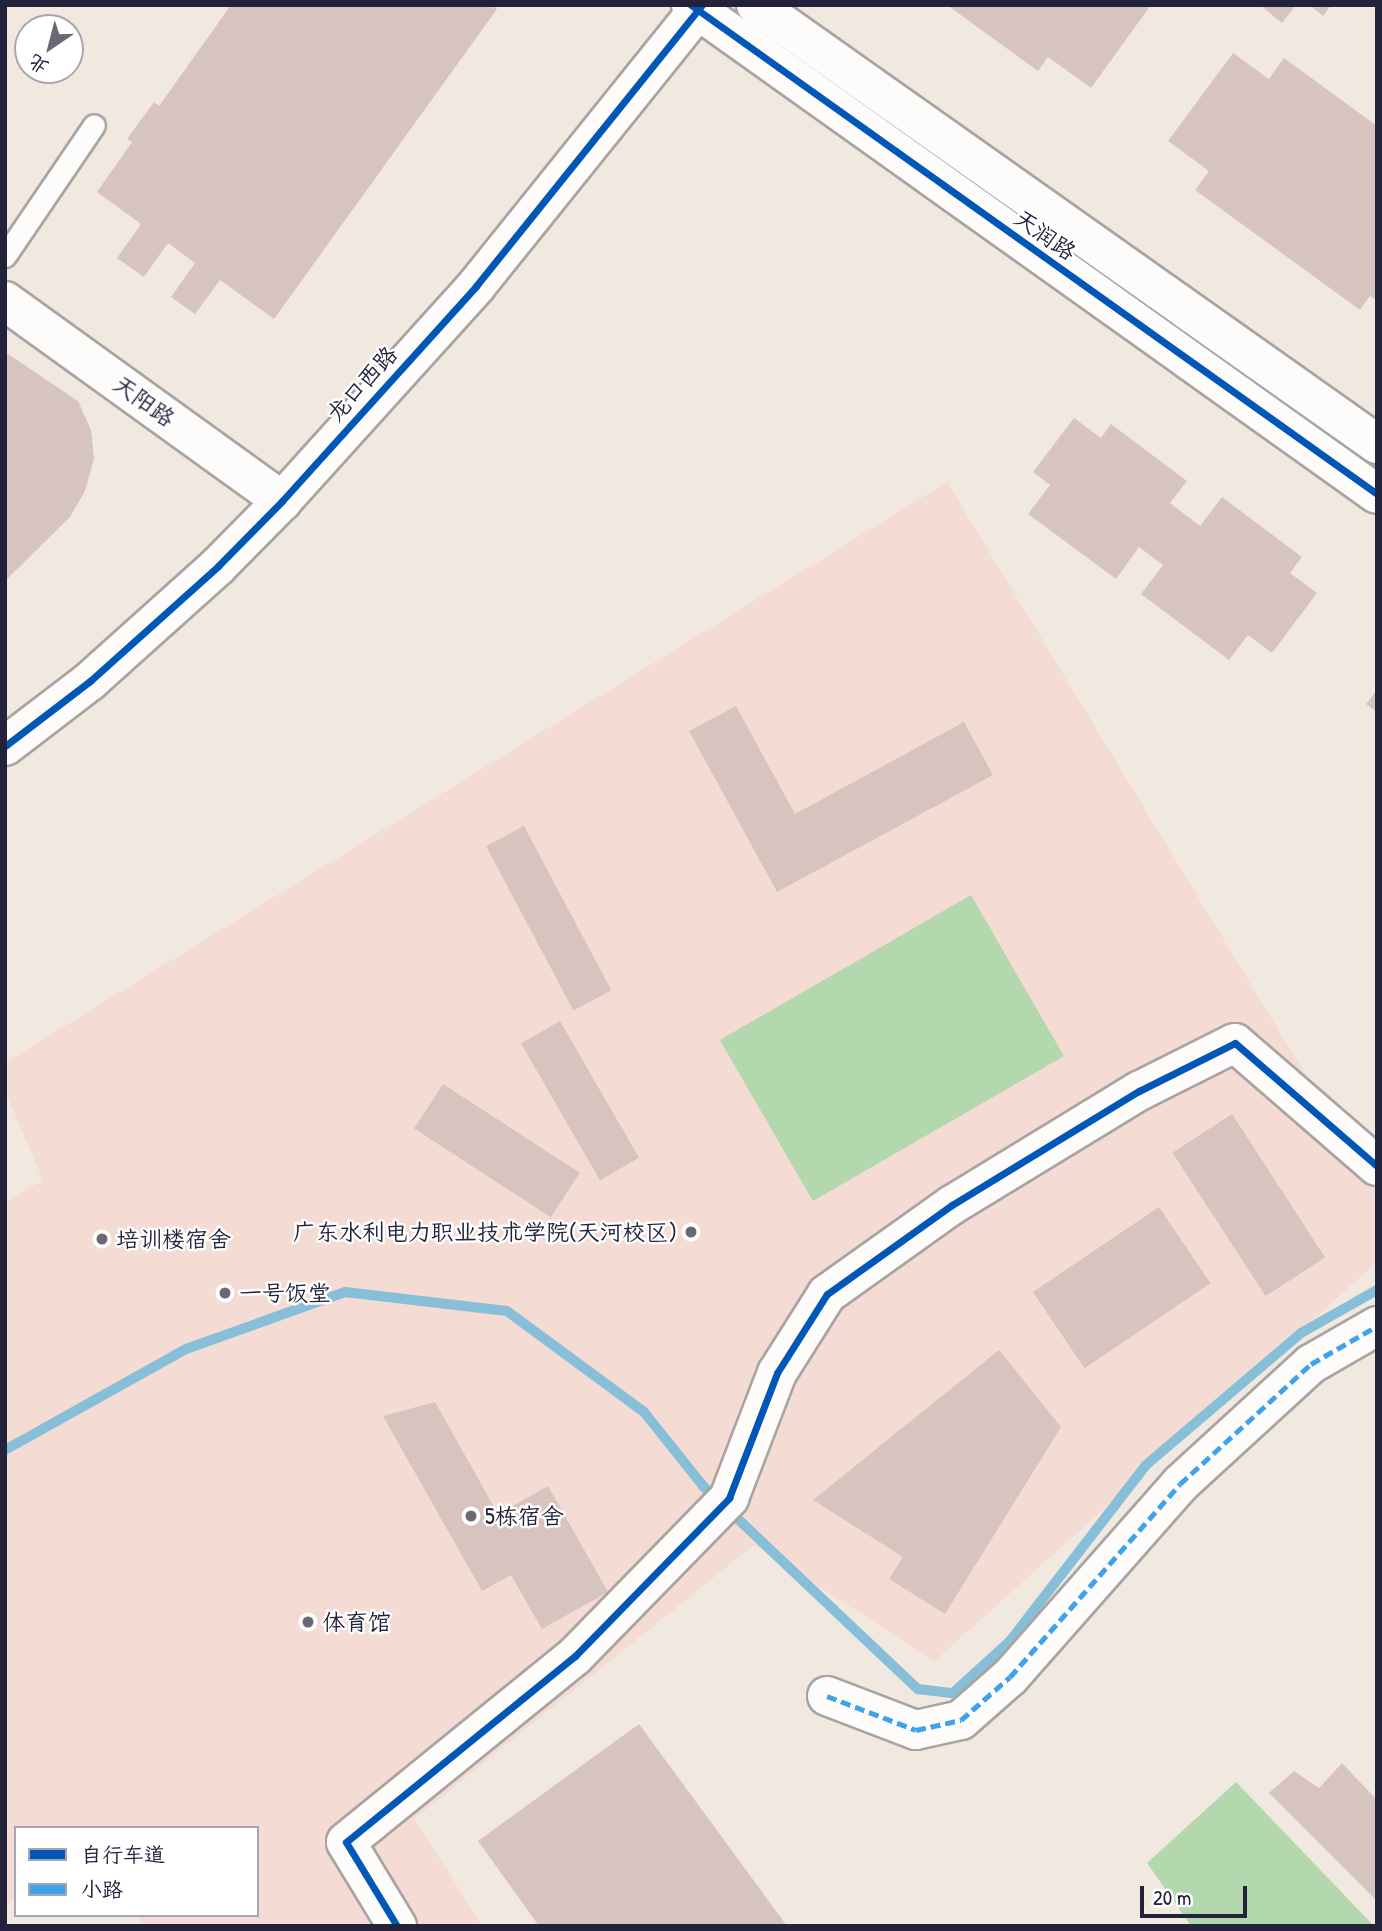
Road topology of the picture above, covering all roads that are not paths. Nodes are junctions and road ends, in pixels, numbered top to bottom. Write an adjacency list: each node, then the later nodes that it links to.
1 (757, 5): 6 (street, 天润路)
2 (697, 7): 7 (street, 天润路); 8 (street, 龙口西路)
3 (94, 125): 4 (lane)
4 (5, 256)
5 (5, 301): 8 (street, 天阳路)
6 (1377, 444)
7 (1377, 494)
8 (282, 501): 9 (street, 龙口西路)
9 (5, 746)
10 (1377, 1166): 13 (street)
11 (1377, 1326): 12 (street)
12 (827, 1696)
13 (397, 1926)

